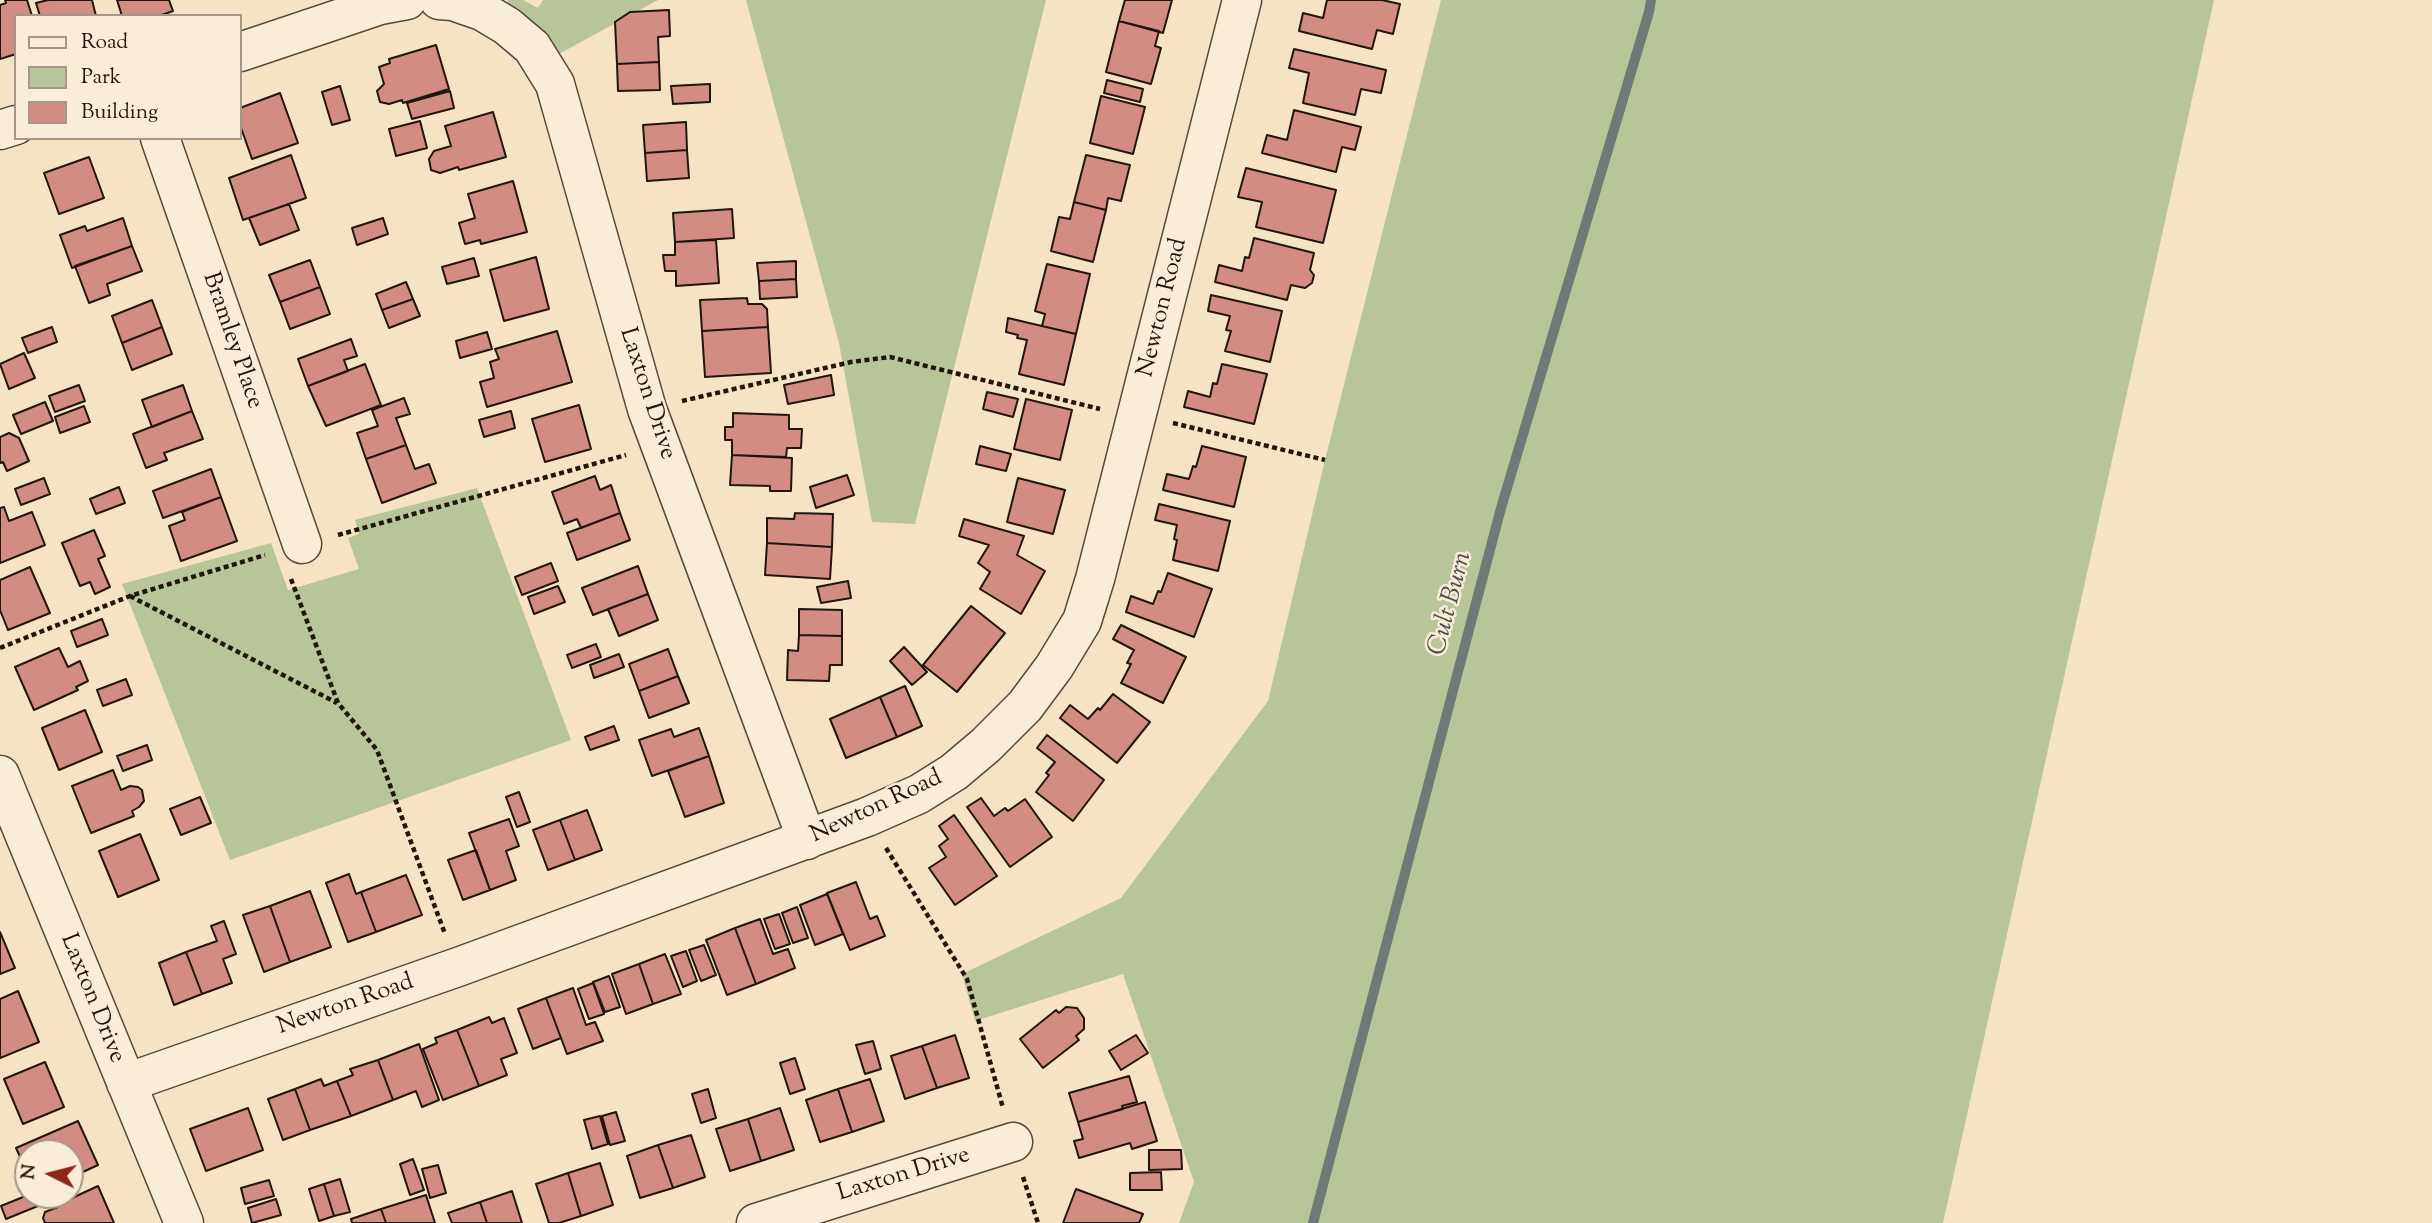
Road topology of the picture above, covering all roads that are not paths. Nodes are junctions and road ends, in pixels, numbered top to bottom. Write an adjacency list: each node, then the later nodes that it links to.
1 (407, 0): 4 (street)
2 (439, 0): 8 (street, Laxton Drive)
3 (1242, 0): 8 (street, Newton Road)
4 (242, 51)
5 (161, 140): 6 (street, Bramley Place)
6 (296, 560)
7 (0, 775): 9 (street, Laxton Drive)
8 (807, 840): 9 (street, Newton Road)
9 (126, 1083): 11 (street, Laxton Drive)
10 (1013, 1142): 12 (street, Laxton Drive)
11 (184, 1223)
12 (756, 1223)

